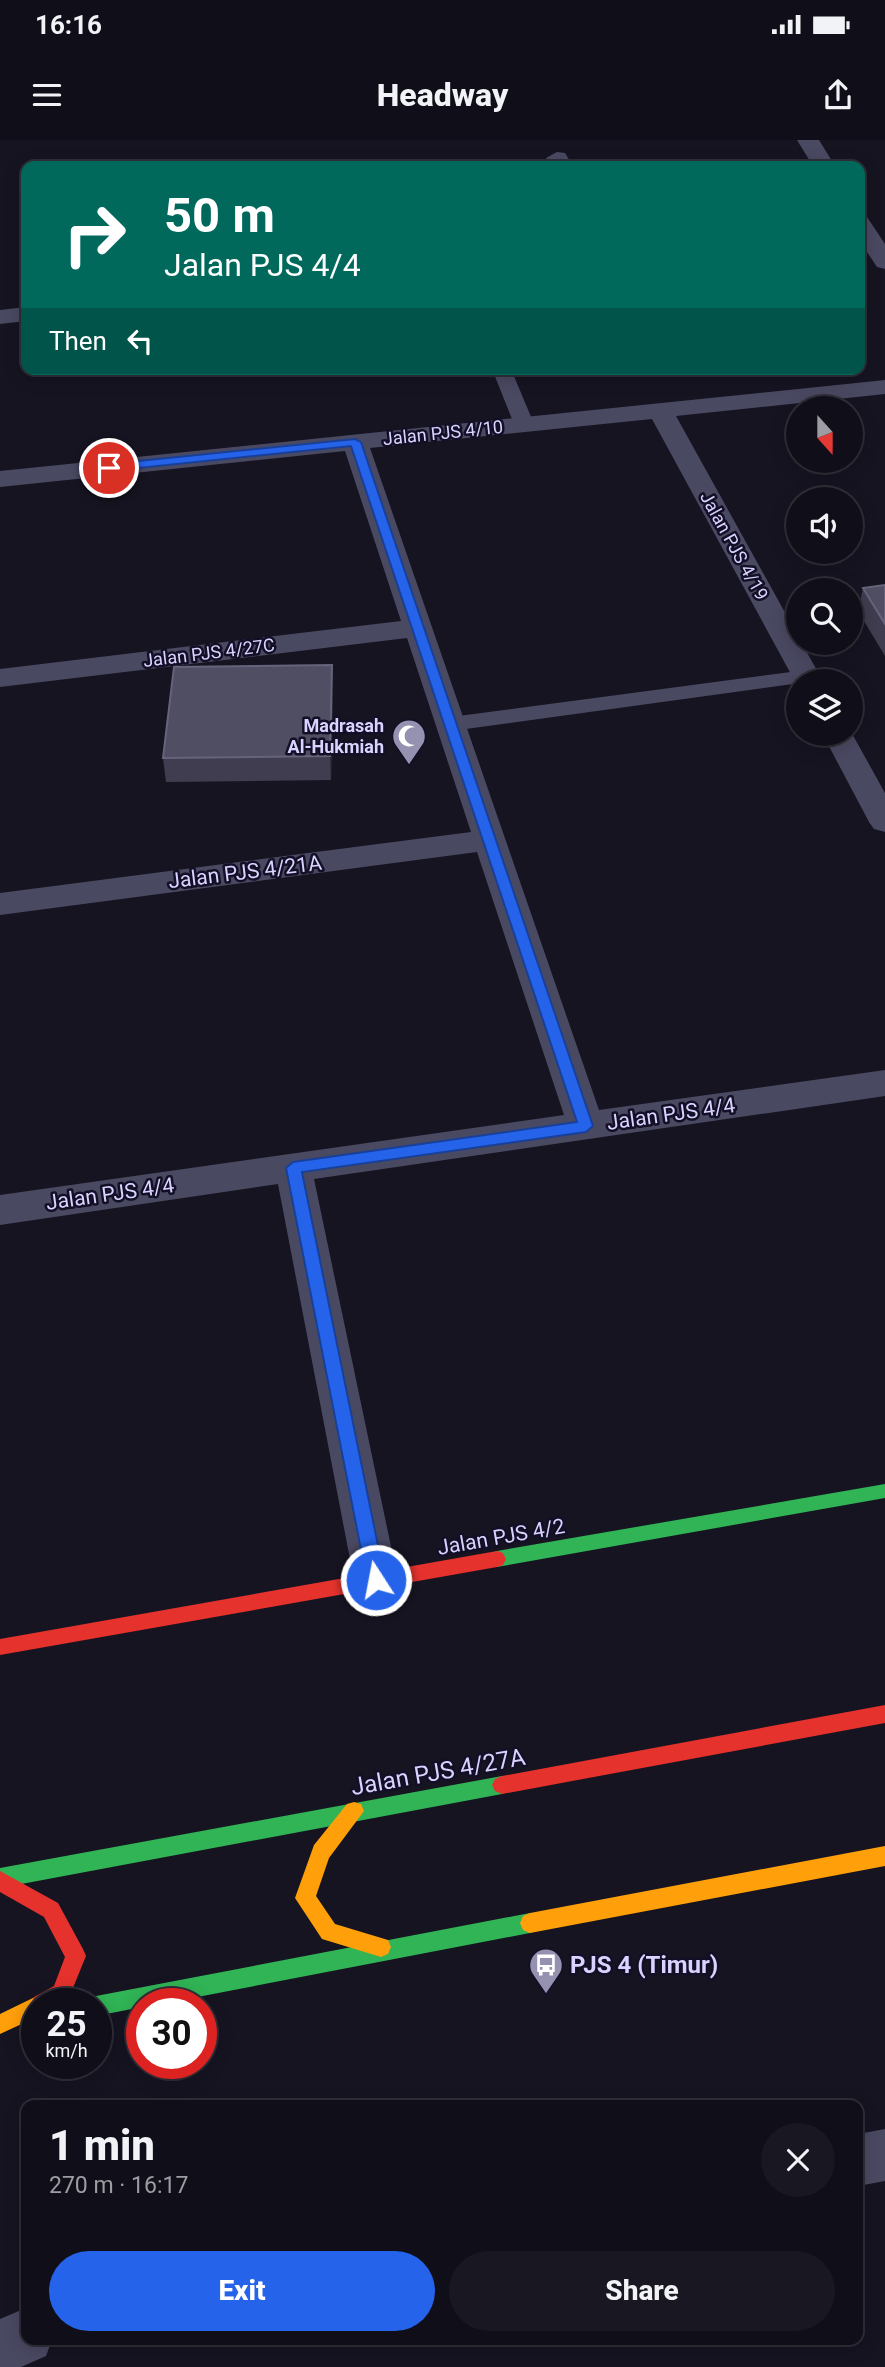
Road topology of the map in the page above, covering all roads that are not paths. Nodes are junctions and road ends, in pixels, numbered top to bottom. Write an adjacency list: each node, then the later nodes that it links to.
1 (808, 140): 2 (street)
2 (821, 161)
3 (865, 236): 4 (street)
4 (885, 261)
5 (21, 315): 6 (street)
6 (0, 317)
7 (504, 375): 10 (lane)
8 (885, 387): 9 (street, Jalan PJS 4/10)
9 (660, 410): 10 (street, Jalan PJS 4/10); 14 (street, Jalan PJS 4/19)
10 (524, 424): 11 (street, Jalan PJS 4/10)
11 (355, 442): 12 (street, Jalan PJS 4/10); 13 (street)
12 (0, 479)
13 (419, 628): 15 (street, Jalan PJS 4/27C); 17 (street)
14 (802, 669)
15 (0, 678)
16 (786, 682): 17 (lane)
17 (451, 723): 21 (street)
18 (846, 746): 19 (street)
19 (876, 788): 20 (street)
20 (885, 822)
21 (490, 840): 22 (street, Jalan PJS 4/21A); 24 (street)
22 (0, 904)
23 (885, 1083): 24 (street, Jalan PJS 4/4)
24 (586, 1126): 25 (street, Jalan PJS 4/4)
25 (293, 1168): 26 (street, Jalan PJS 4/4); 28 (street)
26 (0, 1210)
27 (885, 1491): 28 (main road, Jalan PJS 4/2)
28 (376, 1580): 29 (main road, Jalan PJS 4/2)
29 (0, 1647)
30 (885, 1714): 31 (main road, Jalan PJS 4/27A)
31 (354, 1811): 33 (main road, Jalan PJS 4/27A); 34 (main road)
32 (885, 1856): 34 (main road)
33 (0, 1879): 35 (main road)
34 (390, 1949): 36 (main road)
35 (63, 1988)
36 (112, 2003)
37 (21, 2014): 39 (main road)
38 (21, 2021): 39 (main road)
39 (1, 2025)
40 (885, 2155): 41 (street)
41 (863, 2160)
42 (21, 2338): 43 (street)
43 (0, 2348)

